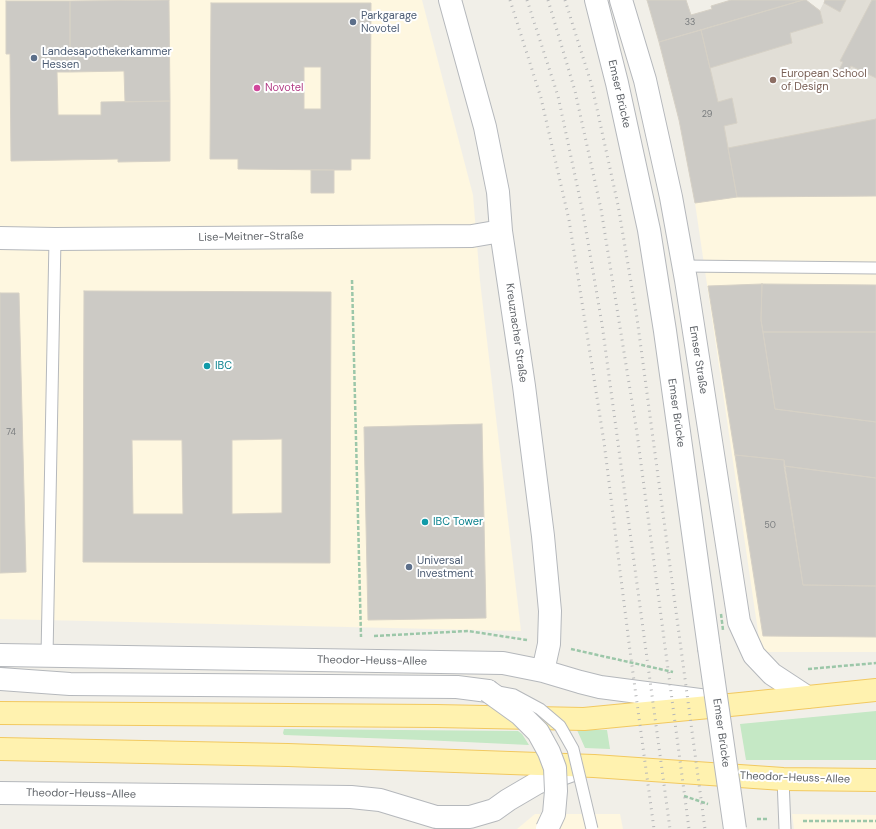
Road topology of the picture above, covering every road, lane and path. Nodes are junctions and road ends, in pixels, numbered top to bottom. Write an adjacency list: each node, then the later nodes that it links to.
1 (450, 0): 4 (street, Kreuznacher Straße)
2 (596, 0): 34 (street, Emser Brücke, bridge)
3 (621, 0): 7 (street, Emser Straße)
4 (501, 231): 6 (street, Lise-Meitner-Straße); 15 (street, Kreuznacher Straße)
5 (0, 238): 6 (street, Lise-Meitner-Straße)
6 (55, 239): 12 (lane)
7 (683, 266): 8 (lane); 21 (street, Emser Straße)
8 (876, 268)
9 (352, 280): 10 (path)
10 (361, 637)
11 (0, 655): 12 (street, Theodor-Heuss-Allee)
12 (46, 656): 15 (street, Theodor-Heuss-Allee)
13 (876, 663): 14 (path)
14 (802, 670)
15 (543, 671): 22 (street, Theodor-Heuss-Allee)
16 (0, 680): 17 (street)
17 (70, 684): 18 (street); 20 (street)
18 (0, 688)
19 (876, 690): 21 (main road, Theodor-Heuss-Allee)
20 (488, 691): 32 (street, bridge); 33 (lane, bridge)
21 (807, 697): 22 (main road, Theodor-Heuss-Allee)
22 (740, 704): 23 (main road, Theodor-Heuss-Allee)
23 (0, 713)
24 (0, 749): 25 (main road, Theodor-Heuss-Allee)
25 (594, 766): 26 (main road, Theodor-Heuss-Allee); 29 (street, Theodor-Heuss-Allee)
26 (783, 779): 27 (main road, Theodor-Heuss-Allee); 35 (lane)
27 (876, 780)
28 (0, 793): 30 (street, Theodor-Heuss-Allee)
29 (494, 810): 30 (street, Theodor-Heuss-Allee); 31 (street, Theodor-Heuss-Allee)
30 (441, 823)
31 (469, 829)
32 (547, 829)
33 (592, 829)
34 (736, 829)
35 (785, 829)

